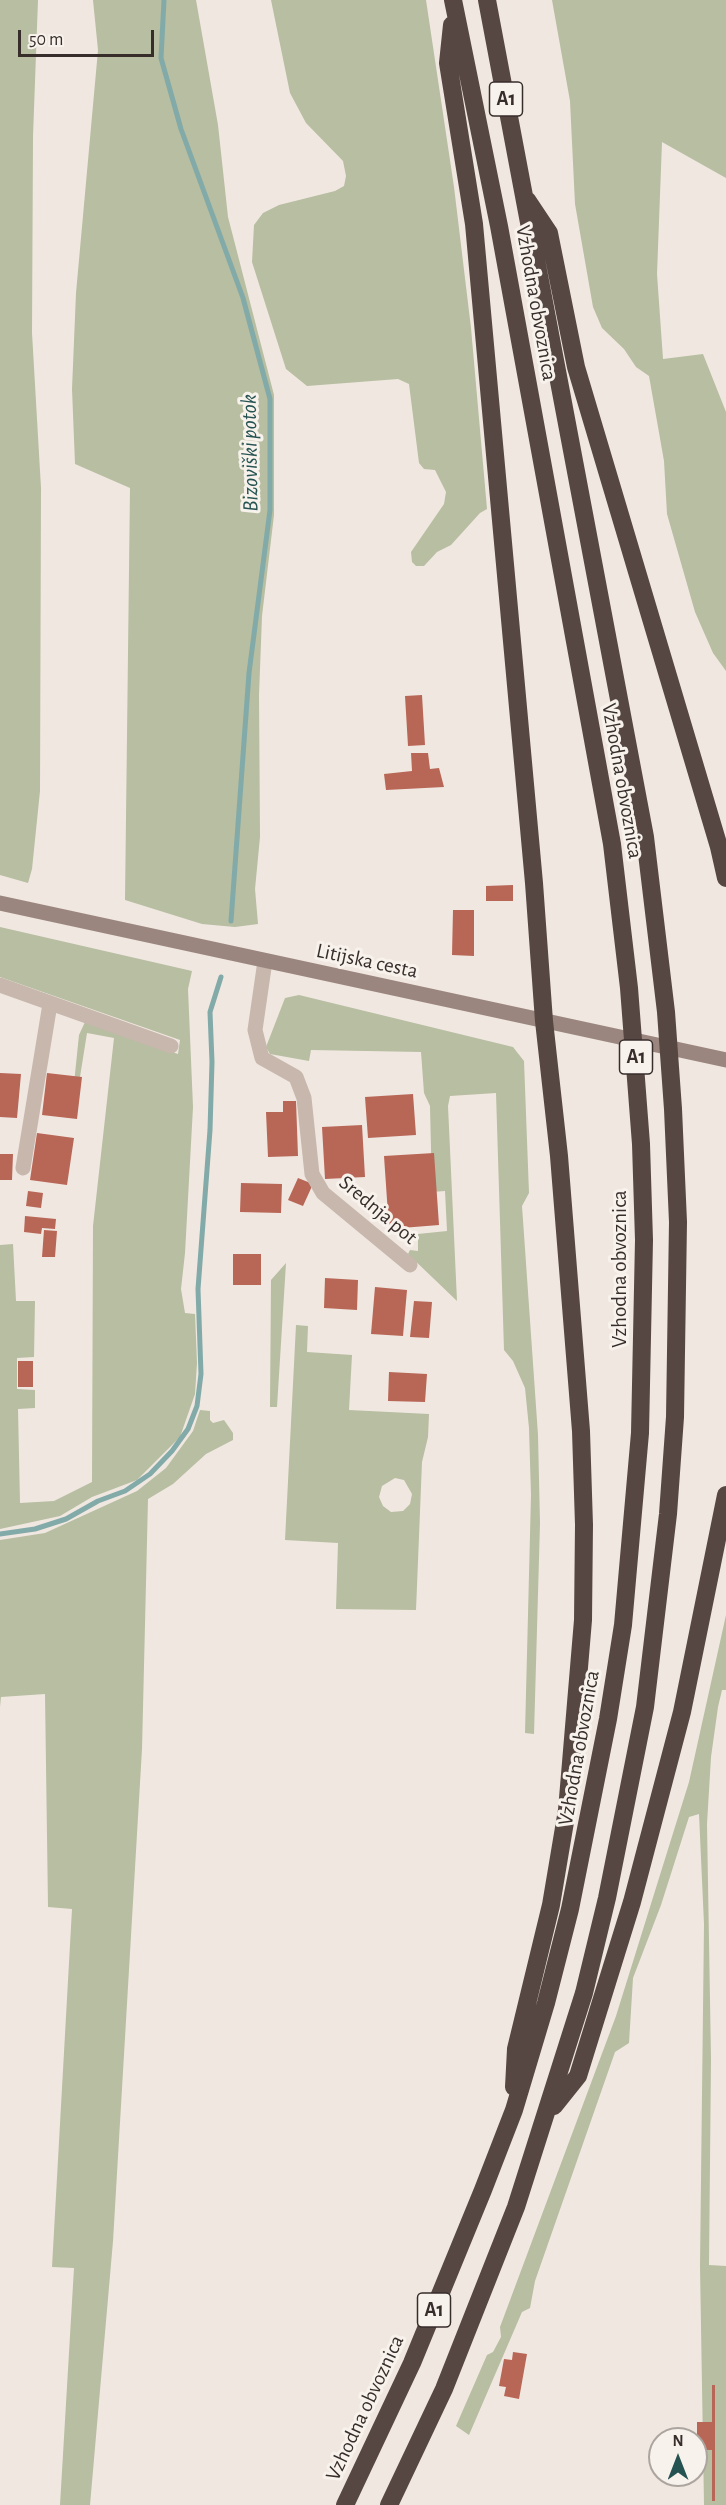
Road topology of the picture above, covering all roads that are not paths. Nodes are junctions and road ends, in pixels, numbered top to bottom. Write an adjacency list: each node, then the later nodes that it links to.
1 (487, 0): 3 (highway, Vzhodna obvoznica / A1)
2 (454, 3): 9 (highway); 15 (highway, Vzhodna obvoznica / A1)
3 (525, 197): 4 (highway); 16 (highway, Vzhodna obvoznica / A1)
4 (726, 878)
5 (0, 903): 6 (main road, Litijska cesta)
6 (265, 961): 9 (main road, Litijska cesta); 13 (street, Srednja pot)
7 (0, 985): 8 (street)
8 (50, 1004): 10 (street); 12 (street)
9 (544, 1021): 11 (main road, Litijska cesta); 15 (highway)
10 (171, 1046)
11 (720, 1059)
12 (23, 1168)
13 (410, 1265)
14 (726, 1495): 16 (highway)
15 (514, 2110): 17 (highway, Vzhodna obvoznica / A1)
16 (547, 2115): 18 (highway, Vzhodna obvoznica / A1)
17 (345, 2505)
18 (388, 2505)

